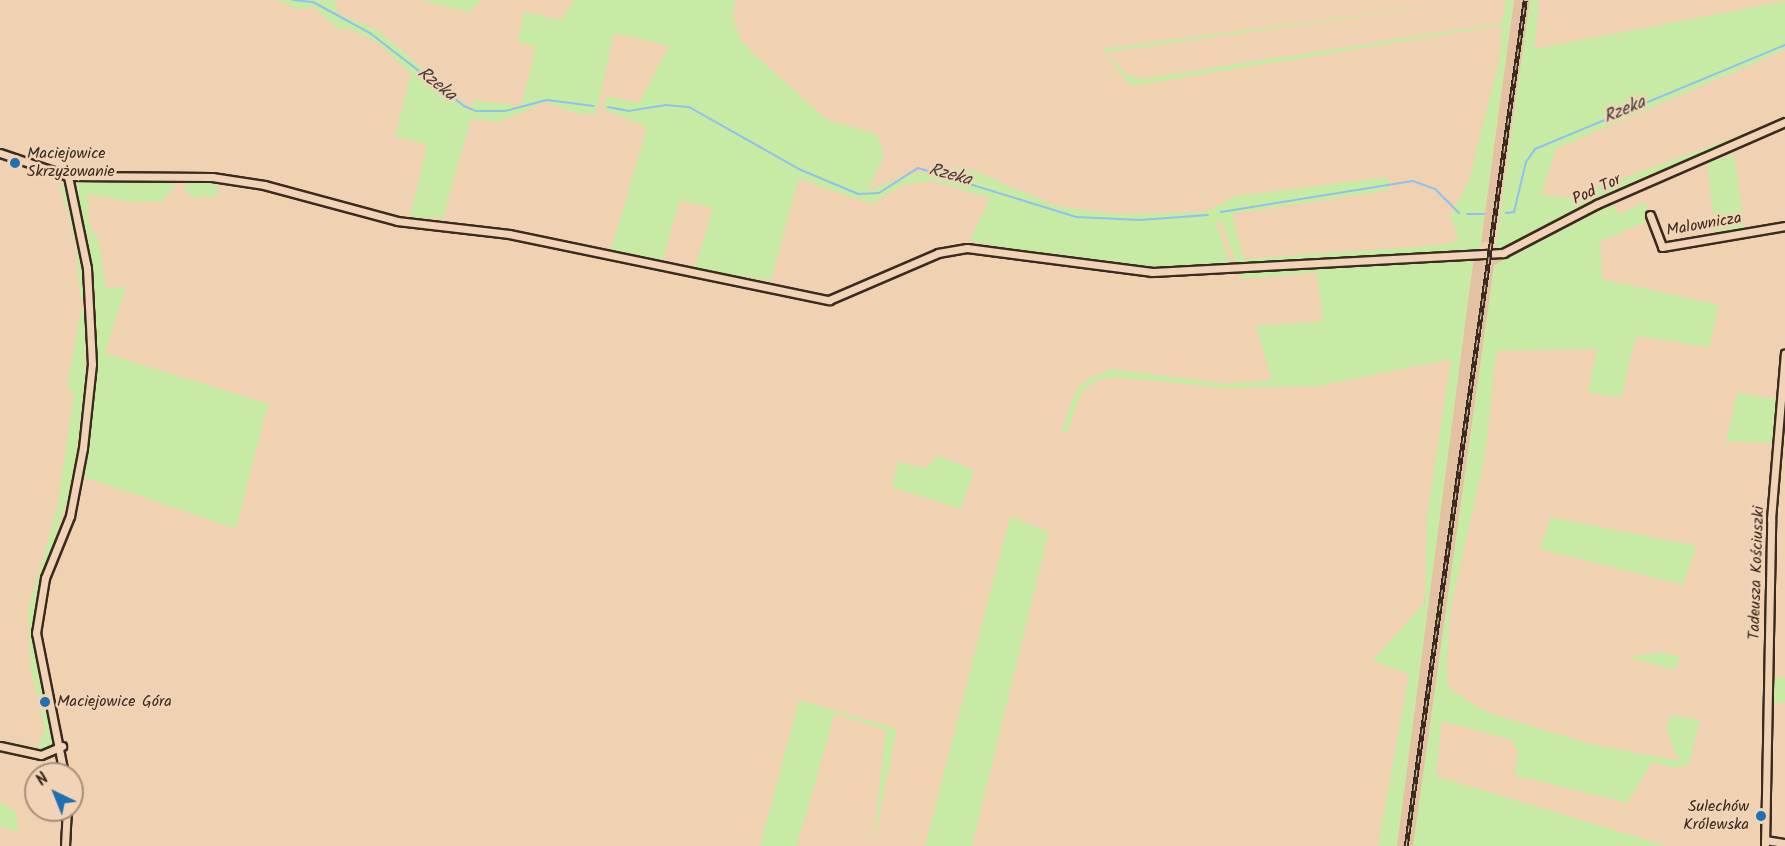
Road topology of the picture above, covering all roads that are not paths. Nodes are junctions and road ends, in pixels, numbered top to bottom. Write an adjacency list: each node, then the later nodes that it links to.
1 (1785, 122): 3 (street, Pod Tor)
2 (0, 153): 3 (street, Pod Tor)
3 (68, 176): 8 (street)
4 (1650, 215): 5 (street, Malownicza)
5 (1785, 226)
6 (1785, 354): 11 (street, Tadeusza Kościuszki)
7 (0, 746): 8 (street)
8 (62, 746): 9 (street)
9 (63, 762)
10 (66, 822): 13 (street)
11 (1765, 843): 12 (street)
12 (1785, 843)
13 (65, 846)

